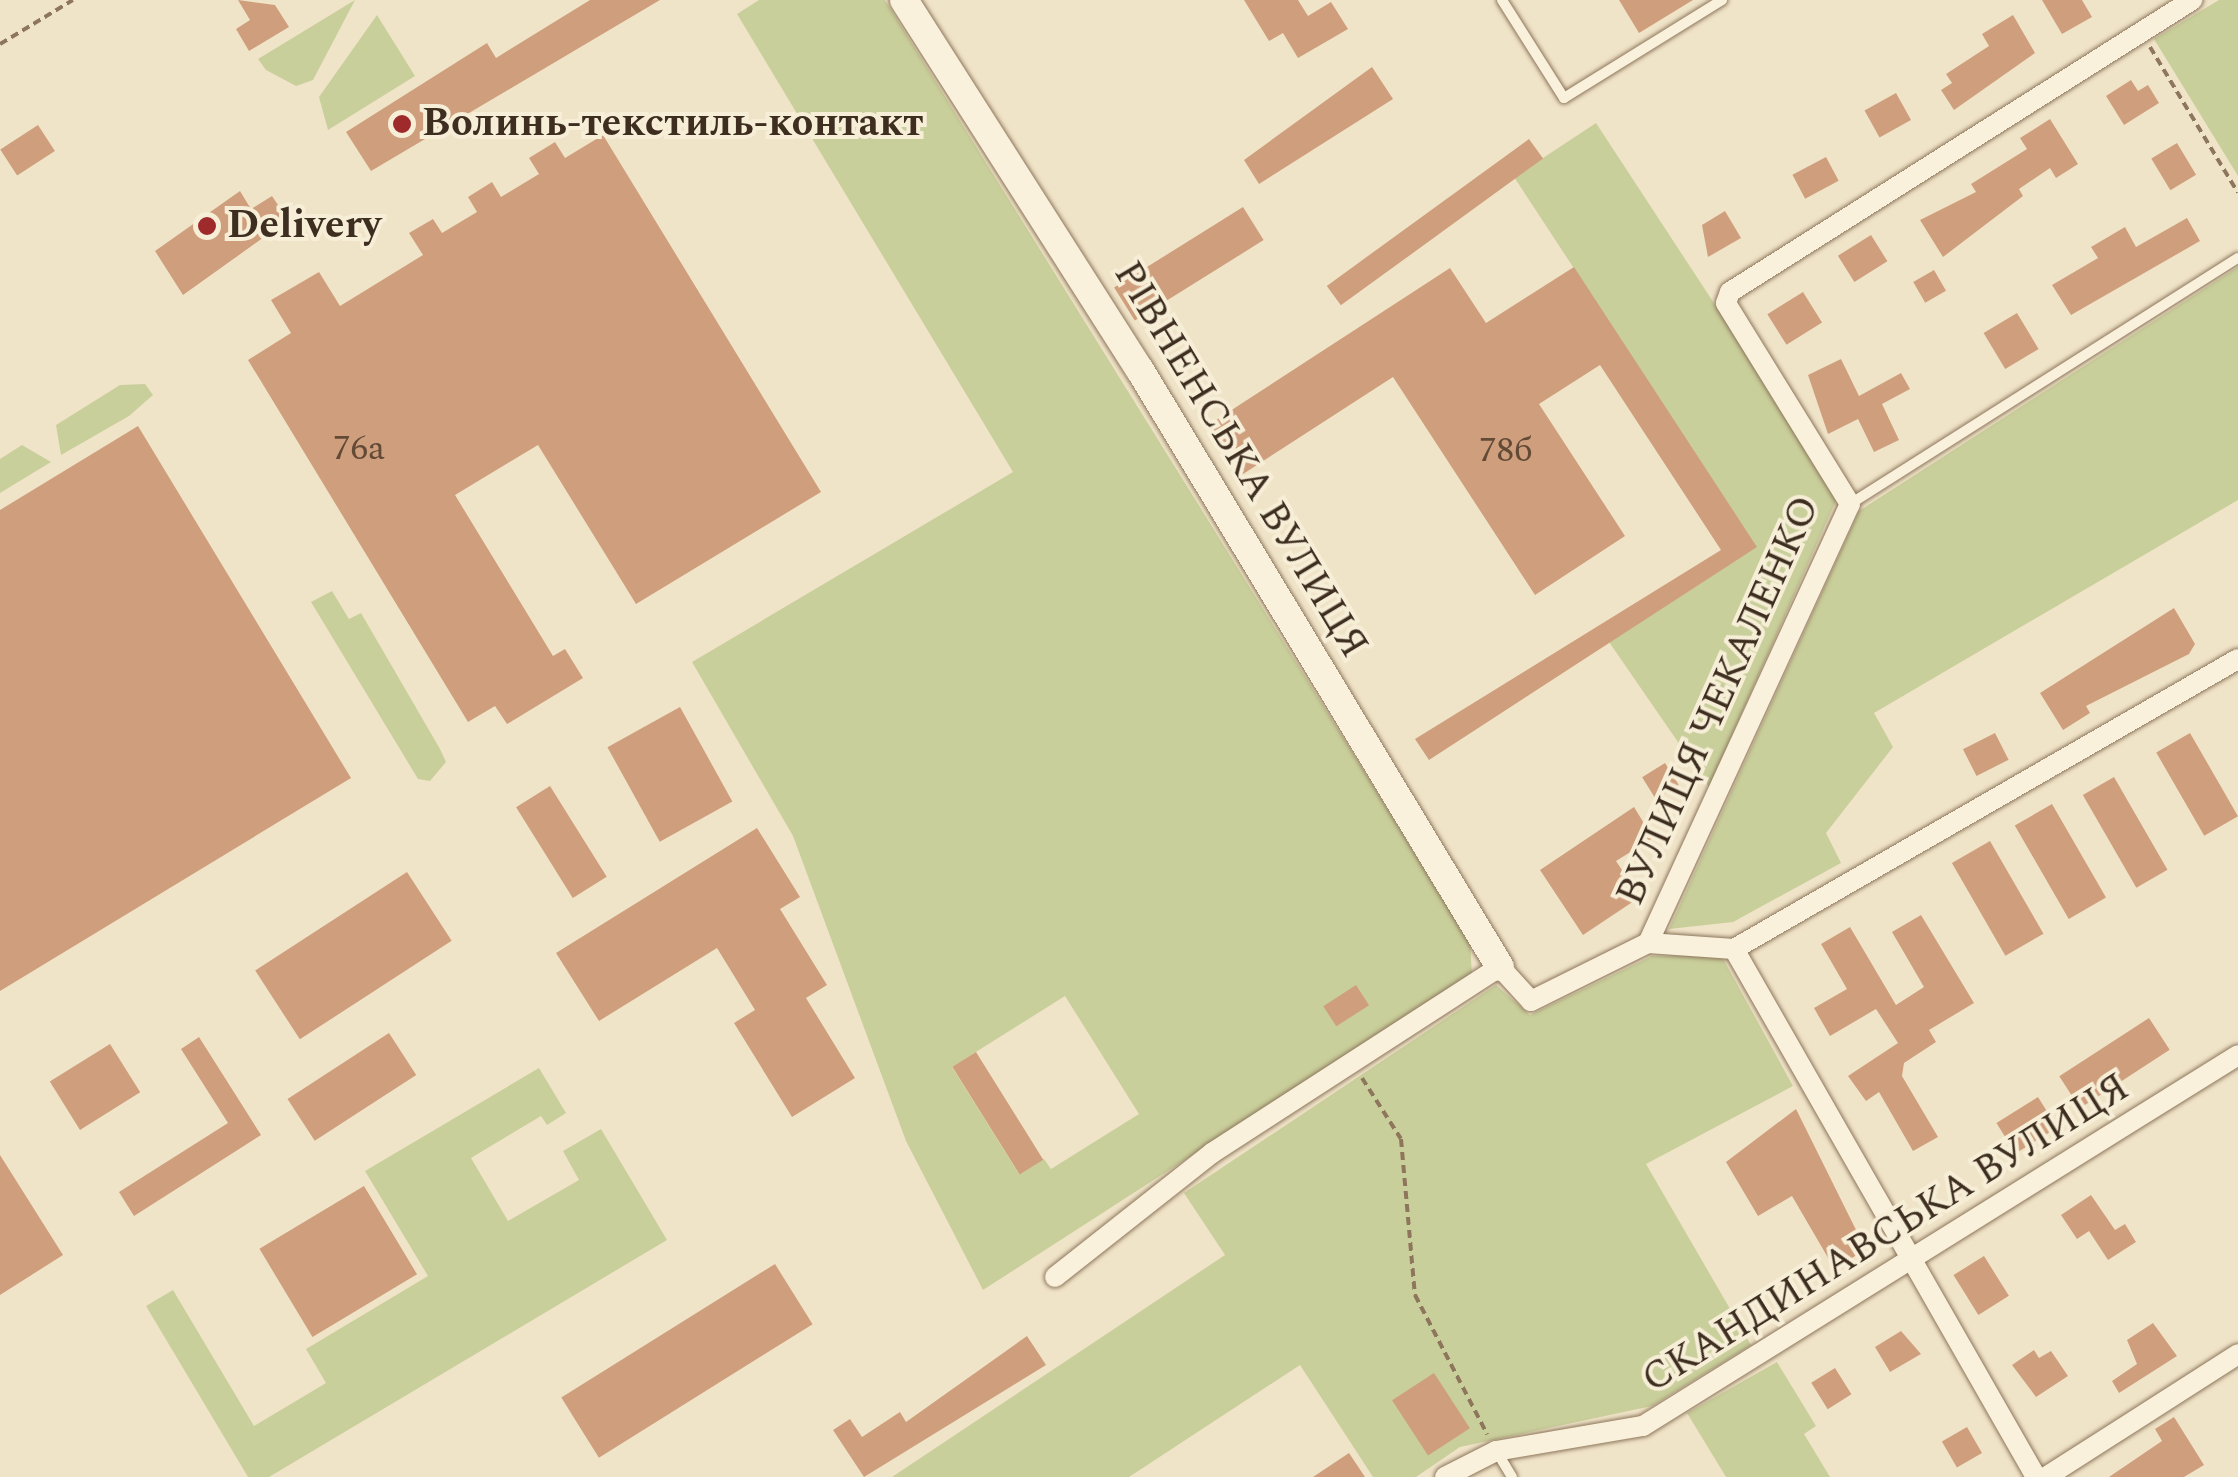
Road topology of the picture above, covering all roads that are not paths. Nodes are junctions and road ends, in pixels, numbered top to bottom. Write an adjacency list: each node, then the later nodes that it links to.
1 (904, 0): 10 (street, РІВНЕНСЬКА ВУЛИЦЯ)
2 (1502, 0): 3 (lane)
3 (1722, 0)
4 (2192, 0): 6 (street, ВУЛИЦЯ ЧЕКАЛЕНКО)
5 (2238, 258): 6 (lane)
6 (1850, 504): 8 (street, ВУЛИЦЯ ЧЕКАЛЕНКО)
7 (2238, 659): 9 (street)
8 (1648, 943): 9 (street); 10 (street)
9 (1734, 950): 12 (street)
10 (1500, 967): 13 (street)
11 (2238, 1055): 12 (street, СКАНДИНАВСЬКА ВУЛИЦЯ)
12 (1915, 1263): 15 (street, СКАНДИНАВСЬКА ВУЛИЦЯ); 18 (street)
13 (1055, 1276)
14 (2238, 1354): 19 (street)
15 (1496, 1451): 16 (street, СКАНДИНАВСЬКА ВУЛИЦЯ); 17 (lane)
16 (1445, 1477)
17 (1512, 1477)
18 (2036, 1477)
19 (2046, 1477)

